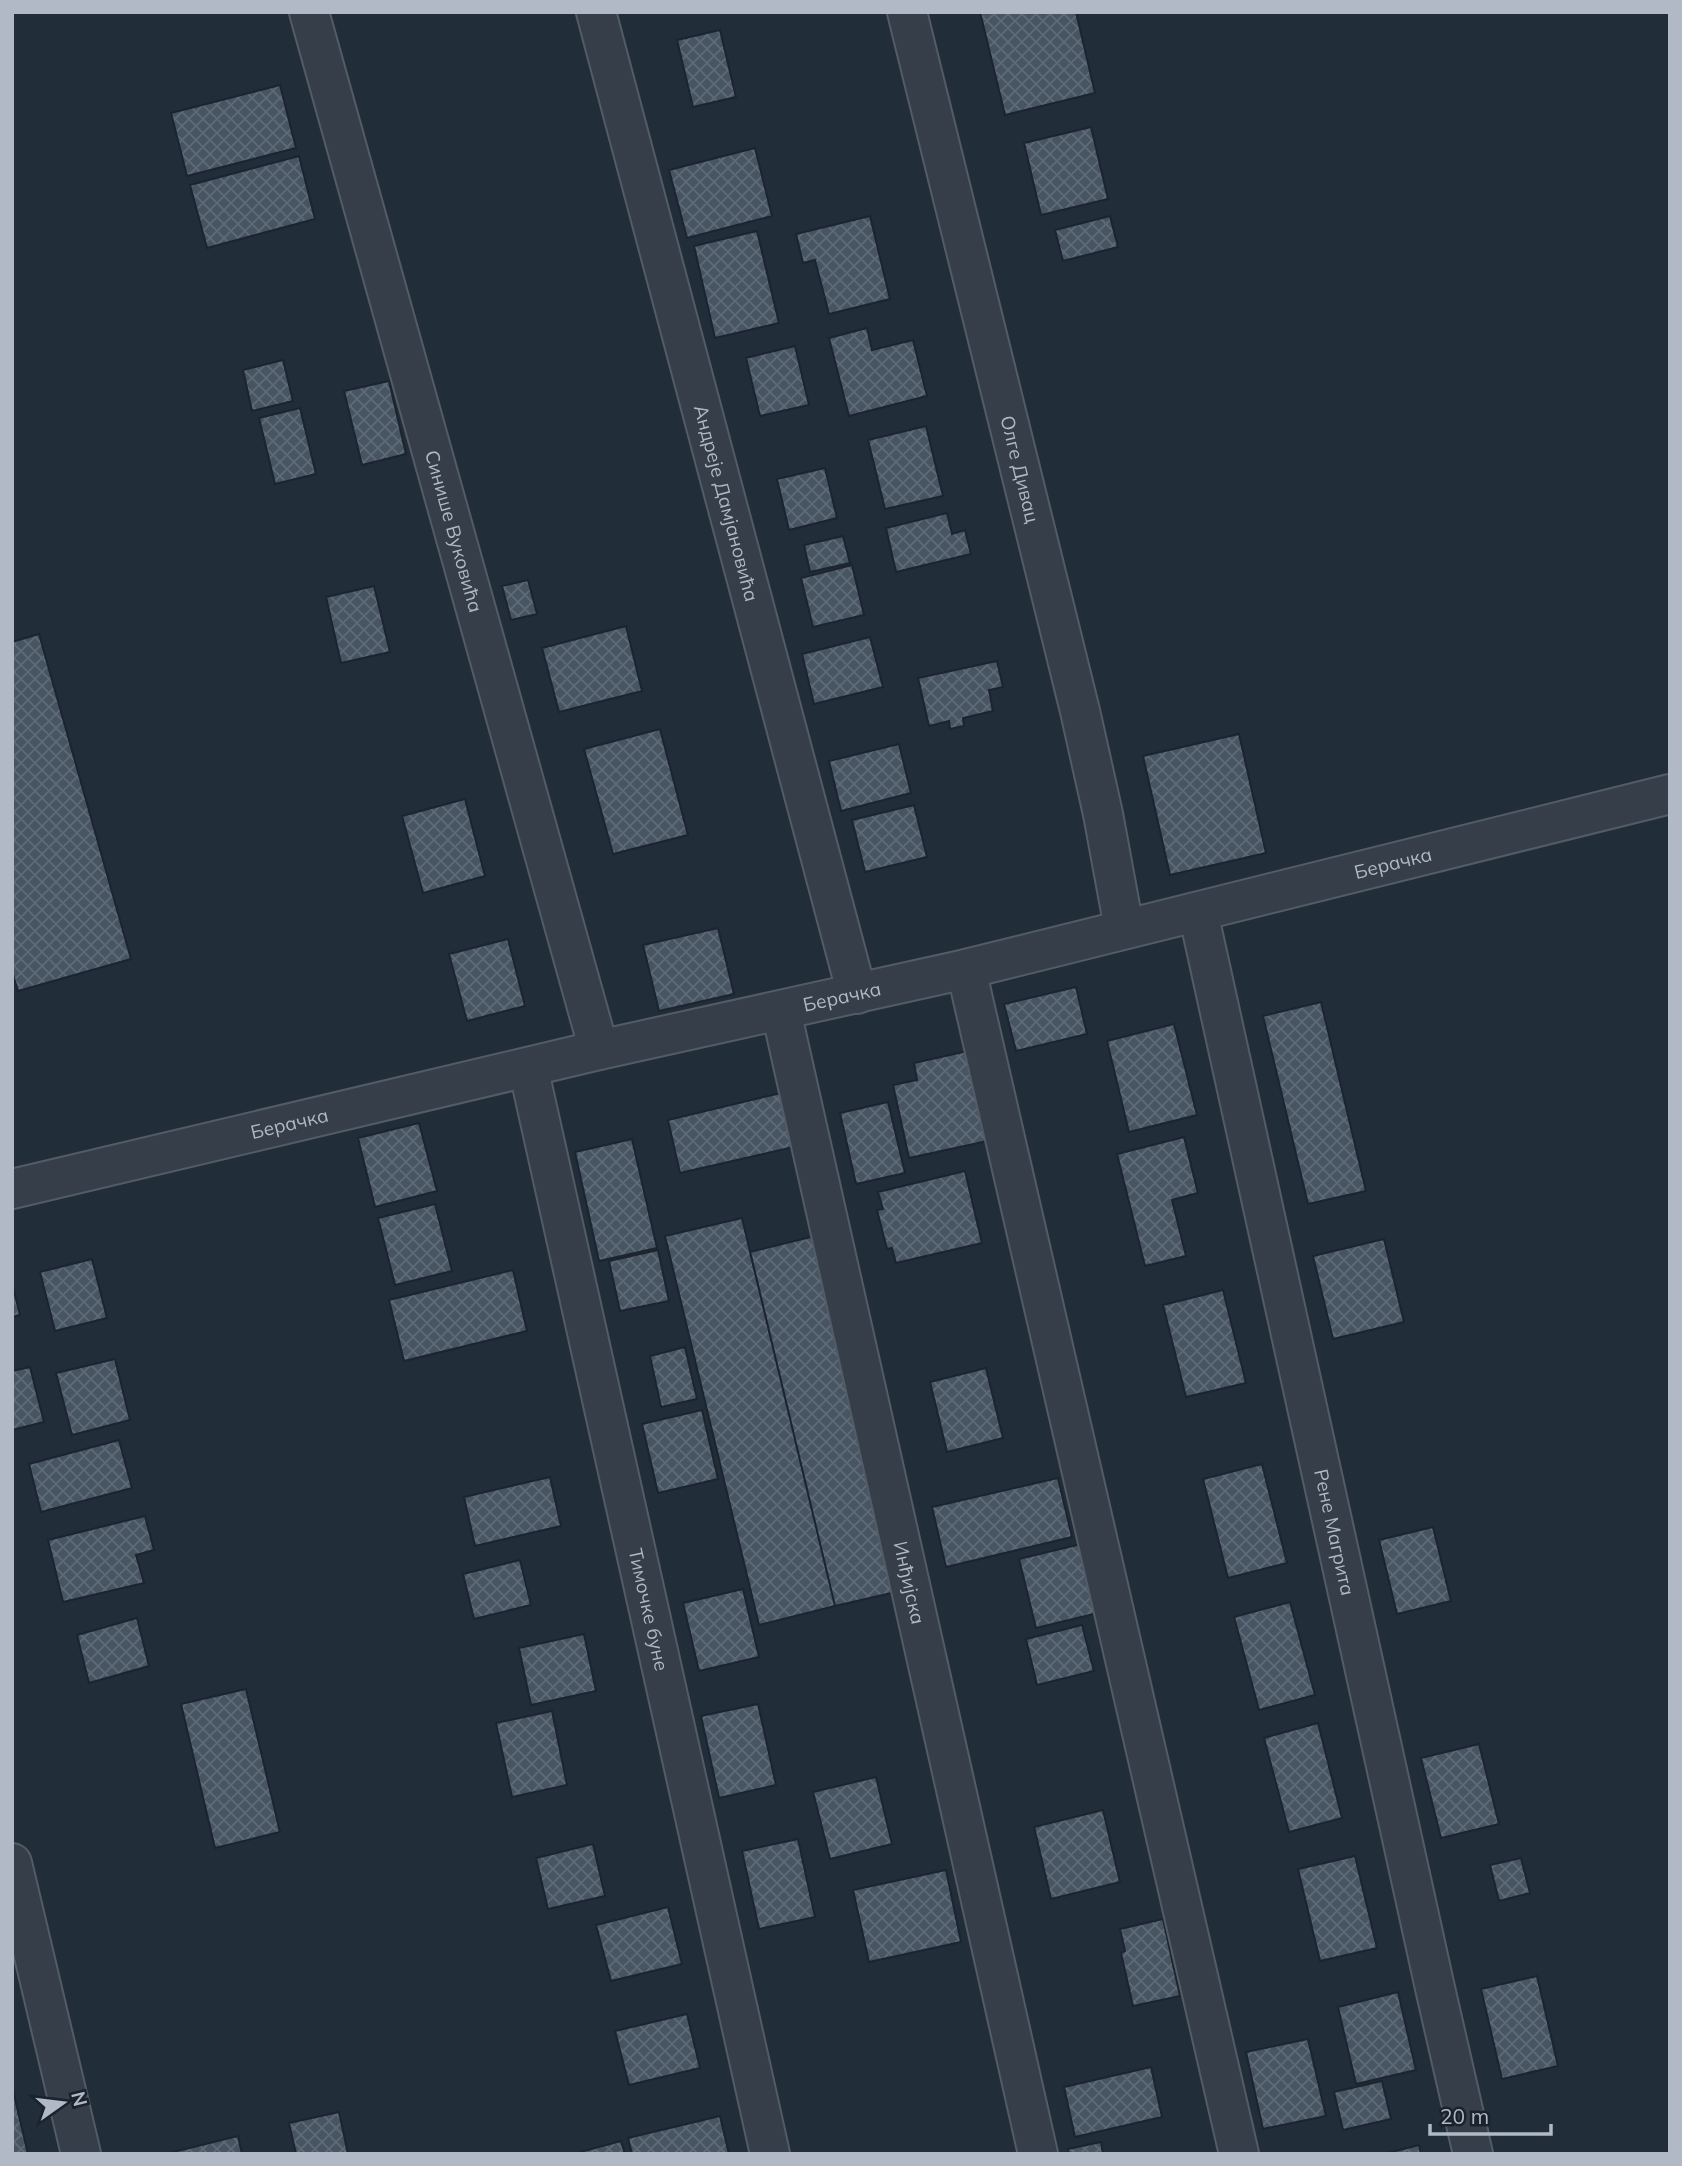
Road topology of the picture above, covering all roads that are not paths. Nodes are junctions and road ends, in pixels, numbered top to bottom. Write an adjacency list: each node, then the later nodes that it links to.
1 (309, 12): 10 (street, Синише Вуковића)
2 (596, 12): 8 (street, Андреје Дамјановића)
3 (907, 12): 6 (street, Олге Дивац)
4 (1670, 794): 5 (street, Берачка)
5 (1198, 912): 6 (street, Берачка); 18 (street, Рене Магрита)
6 (1124, 928): 7 (street, Берачка)
7 (966, 969): 8 (street, Берачка); 17 (street)
8 (857, 994): 9 (street, Берачка)
9 (781, 1011): 10 (street, Берачка); 16 (street, Инђијска)
10 (599, 1050): 11 (street, Берачка)
11 (528, 1068): 12 (street, Берачка); 15 (street, Тимочке буне)
12 (12, 1189)
13 (12, 1863): 14 (street)
14 (81, 2154)
15 (770, 2154)
16 (1038, 2154)
17 (1239, 2154)
18 (1473, 2154)

